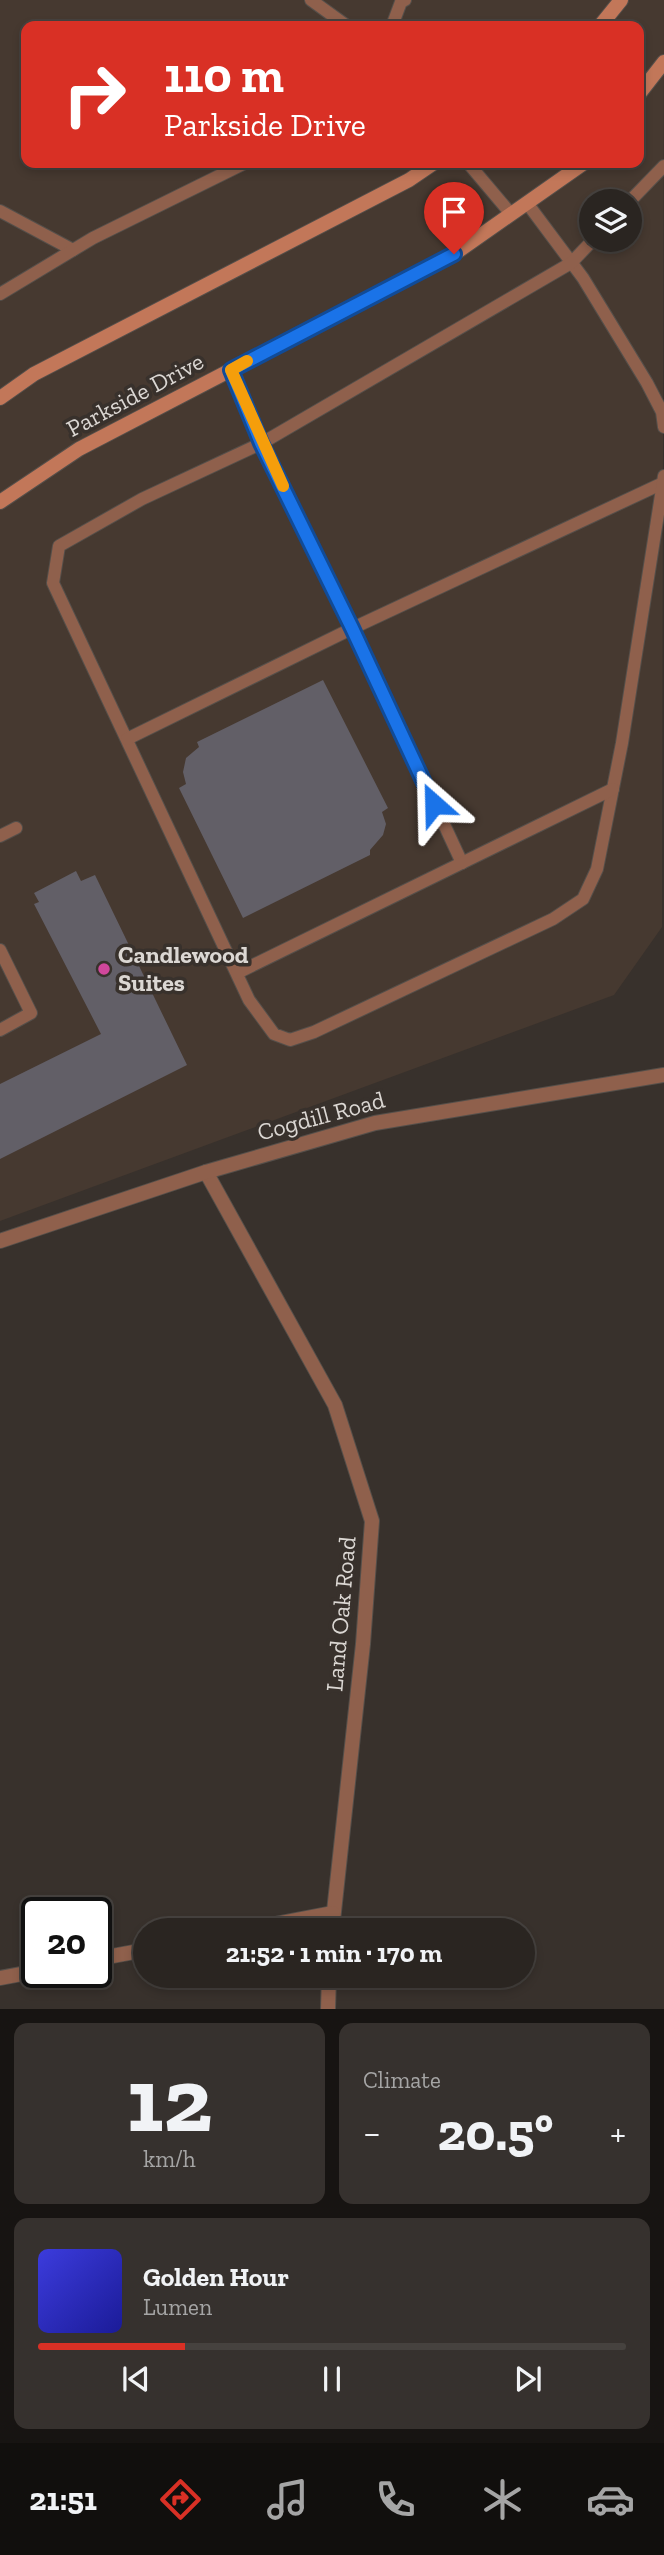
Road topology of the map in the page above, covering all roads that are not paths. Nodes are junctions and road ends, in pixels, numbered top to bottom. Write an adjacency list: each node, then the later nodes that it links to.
1 (311, 0): 4 (lane)
2 (621, 0): 6 (street)
3 (402, 1): 5 (lane)
4 (340, 21)
5 (394, 21)
6 (604, 21)
7 (664, 62): 8 (street)
8 (644, 88)
9 (664, 166): 14 (lane)
10 (235, 168): 18 (lane)
11 (427, 168): 23 (street)
12 (472, 168): 17 (lane)
13 (577, 168): 15 (street, Parkside Drive)
14 (642, 189)
15 (527, 203): 17 (street, Parkside Drive); 20 (lane)
16 (0, 211): 18 (lane)
17 (511, 214): 22 (street, Parkside Drive)
18 (73, 250): 21 (lane)
19 (581, 252): 20 (lane)
20 (571, 262): 24 (lane); 25 (lane)
21 (0, 294)
22 (231, 370): 25 (lane); 28 (street, Parkside Drive)
23 (0, 398)
24 (664, 427)
25 (261, 443): 29 (lane); 30 (lane)
26 (664, 476): 27 (lane)
27 (663, 483): 29 (lane); 31 (lane)
28 (0, 502)
29 (352, 628): 30 (lane); 34 (lane)
30 (127, 739): 36 (lane)
31 (612, 789): 34 (lane); 36 (lane)
32 (16, 828): 33 (lane)
33 (0, 836)
34 (462, 863): 36 (lane)
35 (0, 950): 37 (lane)
36 (237, 973)
37 (0, 1030)
38 (664, 1075): 39 (street, Cogdill Road)
39 (206, 1172): 40 (street, Cogdill Road); 41 (street, Land Oak Road)
40 (0, 1241)
41 (333, 1913): 42 (street); 43 (street, Land Oak Road)
42 (307, 1918)
43 (333, 1918)
44 (133, 1952): 45 (street)
45 (112, 1956)
46 (21, 1974): 47 (street)
47 (0, 1979)
48 (329, 1988): 49 (street)
49 (328, 2009)

